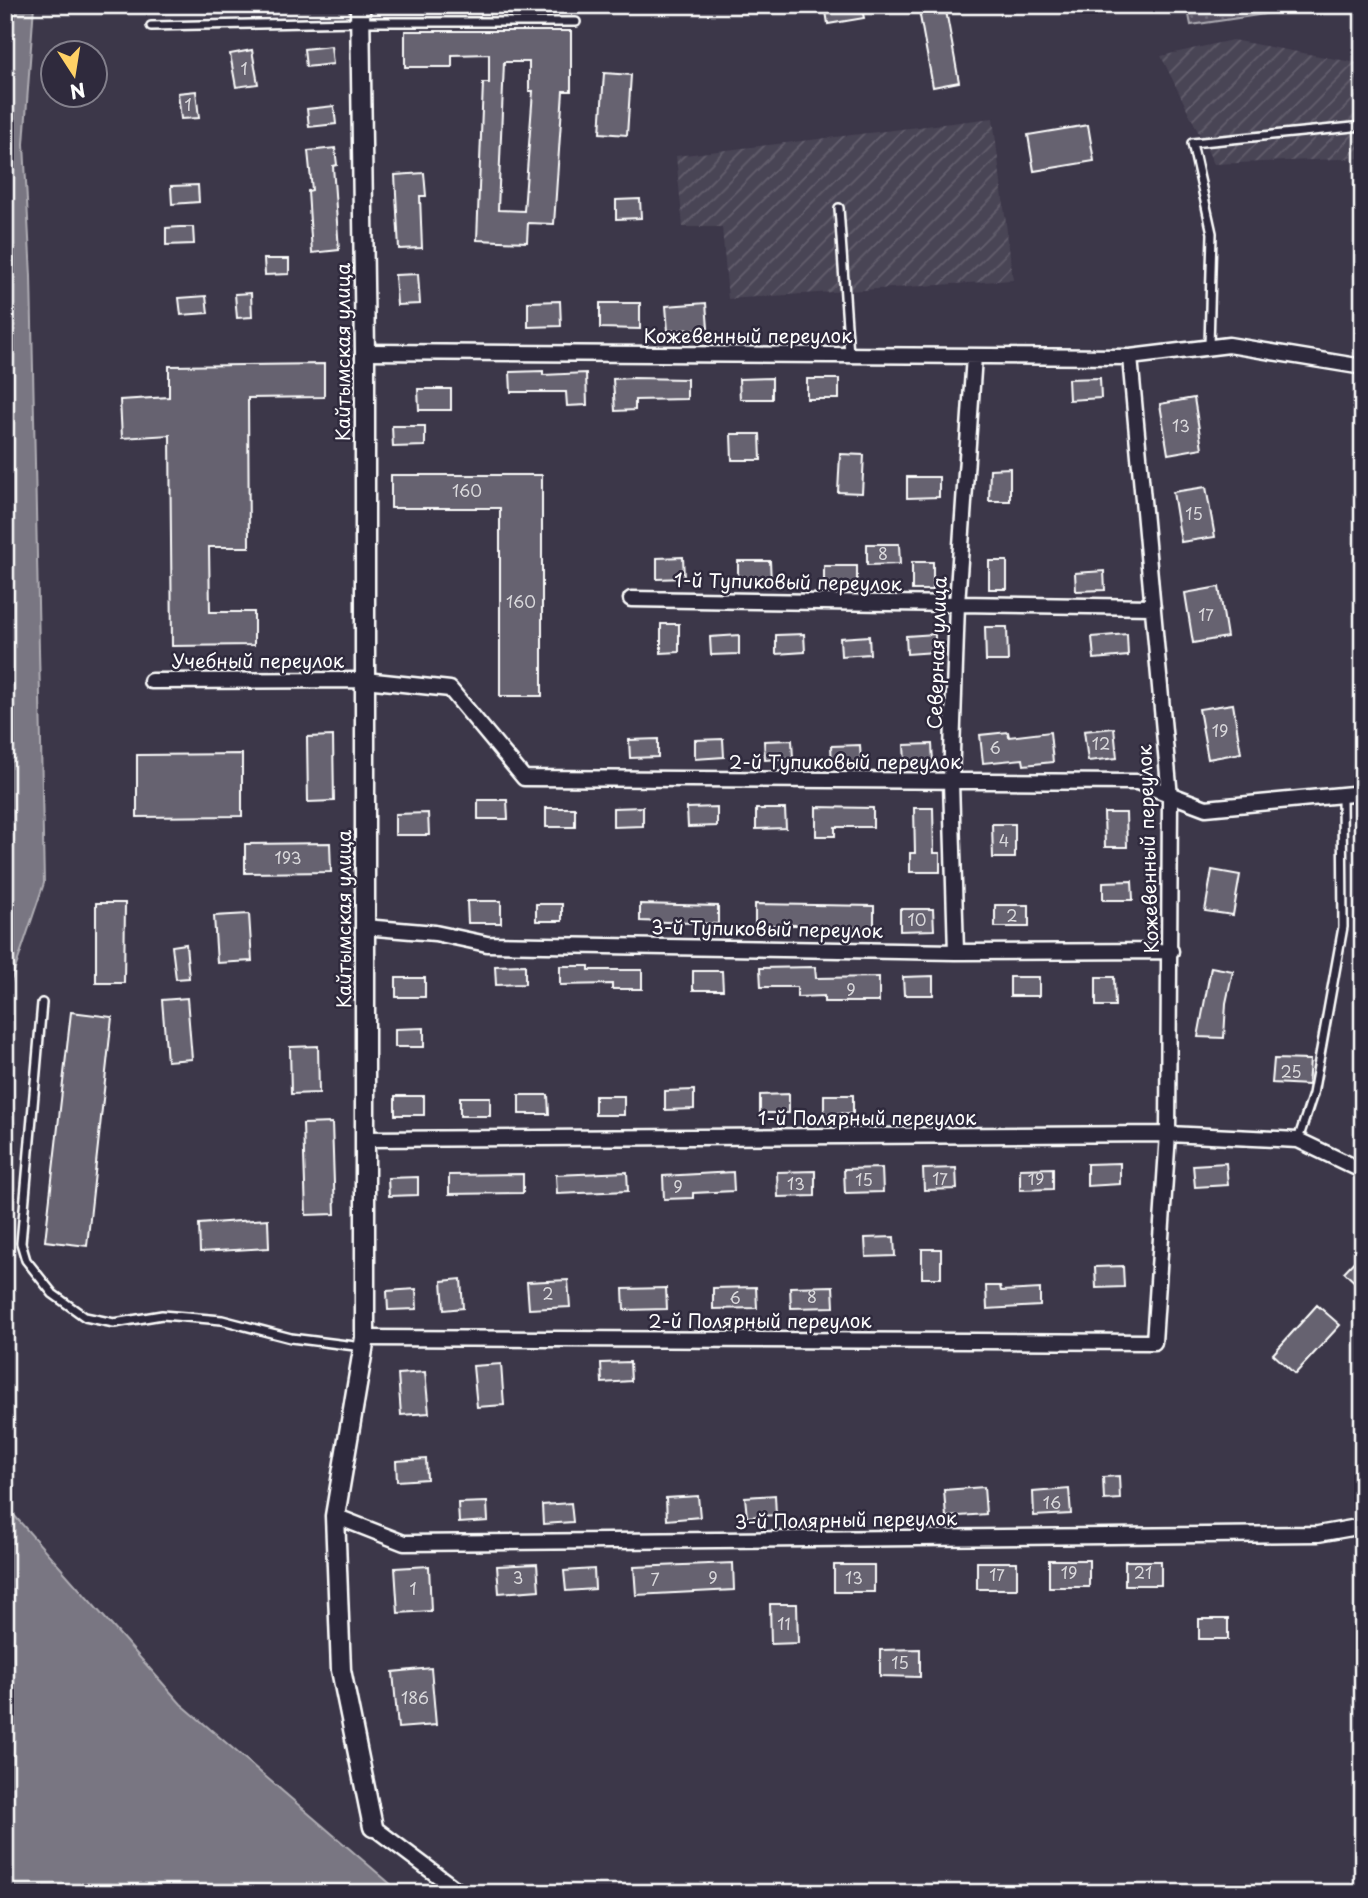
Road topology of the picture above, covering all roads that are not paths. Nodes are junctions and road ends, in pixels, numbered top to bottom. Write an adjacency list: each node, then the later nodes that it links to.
1 (360, 13): 2 (lane); 3 (lane); 7 (street, Кайтымская улица)
2 (576, 23)
3 (151, 26)
4 (1363, 126): 6 (lane)
5 (839, 208): 8 (lane)
6 (1209, 348): 10 (street, Кожевенный переулок); 11 (street, Кожевенный переулок)
7 (365, 352): 8 (street, Кожевенный переулок); 15 (street, Кайтымская улица)
8 (849, 356): 9 (street, Кожевенный переулок)
9 (974, 356): 10 (street, Кожевенный переулок); 13 (street, Северная улица)
10 (1130, 357): 14 (street, Кожевенный переулок)
11 (1363, 366)
12 (631, 599): 13 (street, 1-й Тупиковый переулок)
13 (957, 604): 14 (street, 1-й Тупиковый переулок); 17 (street, Северная улица)
14 (1153, 607): 20 (street, Кожевенный переулок)
15 (365, 680): 16 (street, Учебный переулок); 17 (street, 2-й Тупиковый переулок); 21 (street, Кайтымская улица)
16 (151, 681)
17 (951, 782): 20 (street, 2-й Тупиковый переулок); 23 (street, Северная улица)
18 (1363, 793): 19 (street, 2-й Тупиковый переулок)
19 (1342, 795): 20 (street, 2-й Тупиковый переулок); 27 (lane)
20 (1170, 797): 22 (street, Кожевенный переулок)
21 (364, 927): 23 (street, 3-й Тупиковый переулок); 26 (street, Кайтымская улица)
22 (1171, 951): 23 (street, 3-й Тупиковый переулок); 25 (street, Кожевенный переулок)
23 (956, 952)
24 (42, 1003): 30 (lane)
25 (1168, 1134): 26 (street, 1-й Полярный переулок); 27 (street, 1-й Полярный переулок); 29 (street, Кожевенный переулок)
26 (365, 1139): 30 (street, Кайтымская улица)
27 (1298, 1140): 28 (street, 1-й Полярный переулок)
28 (1363, 1171)
29 (1154, 1342): 30 (street, 2-й Полярный переулок)
30 (365, 1343): 31 (street, Кайтымская улица)
31 (335, 1516): 32 (street, 3-й Полярный переулок); 33 (street, Кайтымская улица)
32 (1363, 1526)
33 (373, 1827): 34 (street)
34 (461, 1893)

